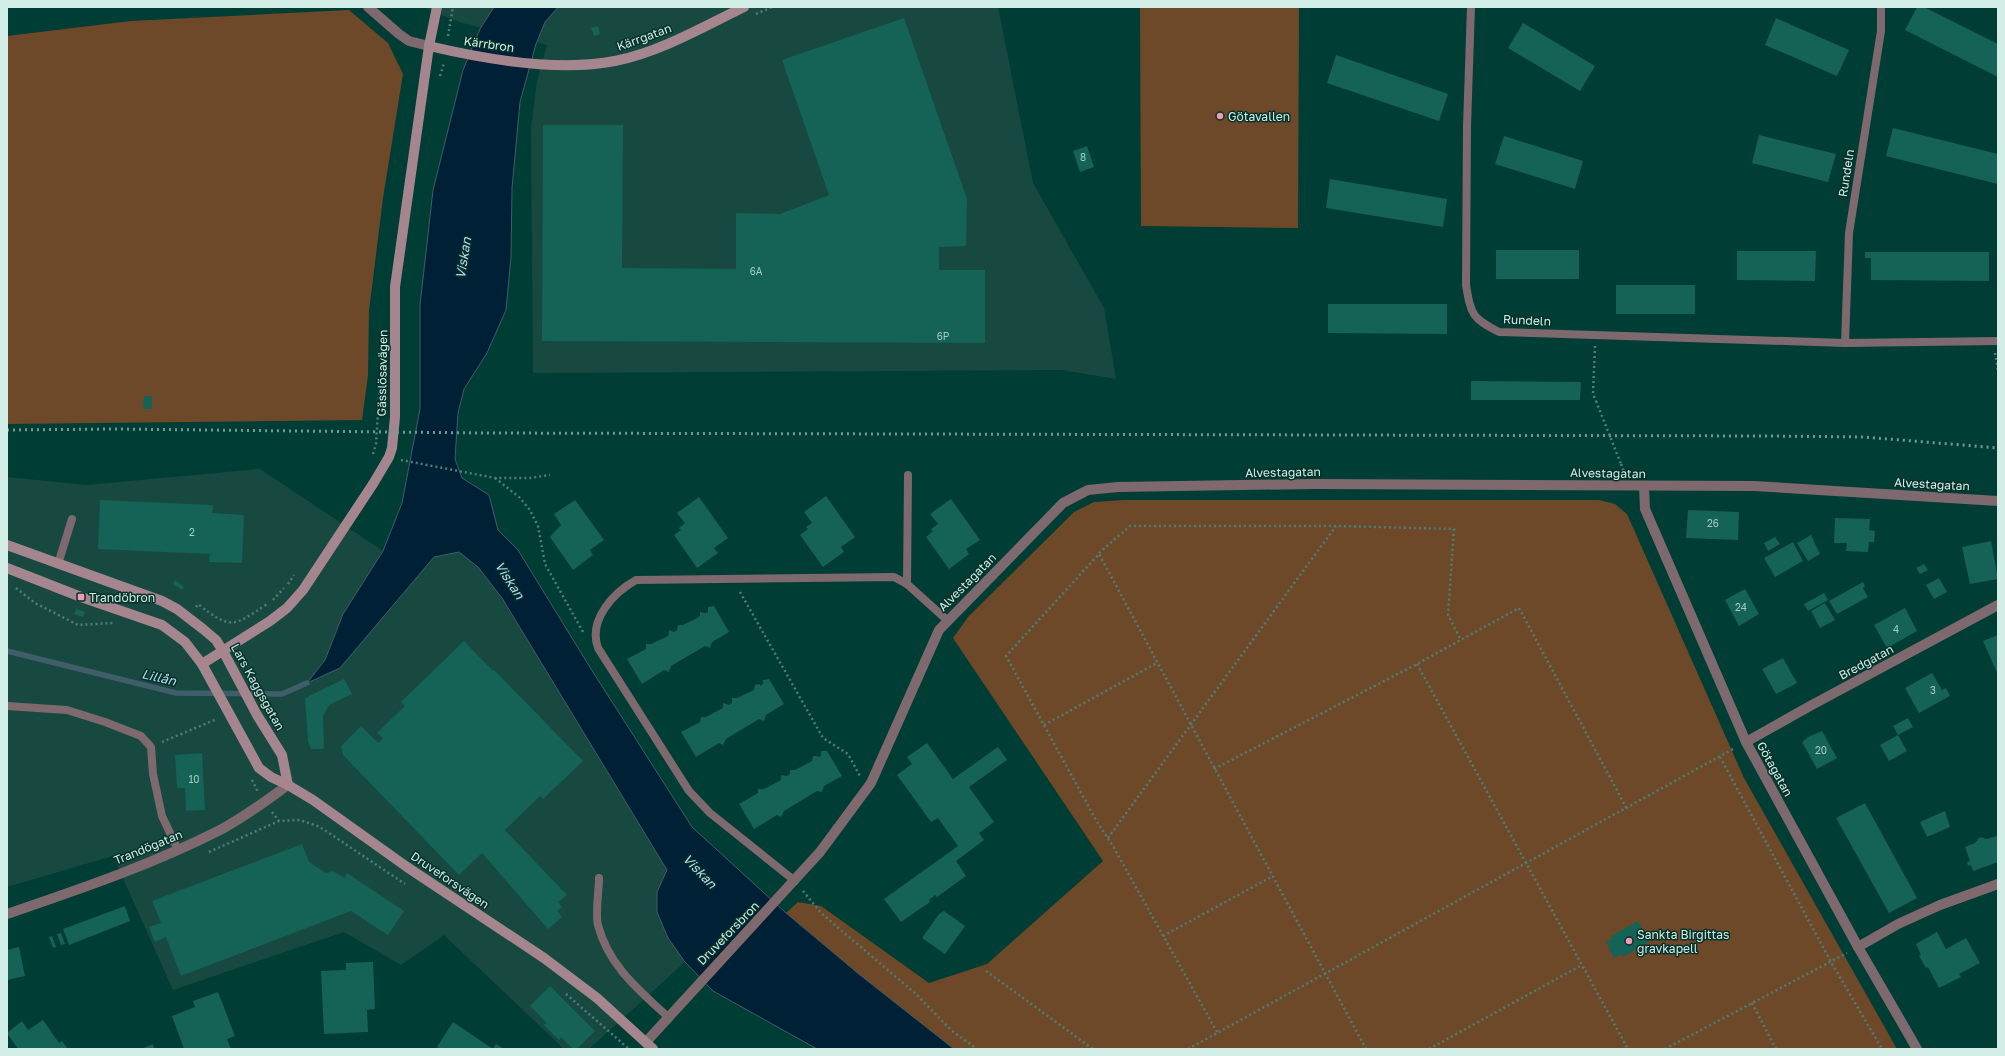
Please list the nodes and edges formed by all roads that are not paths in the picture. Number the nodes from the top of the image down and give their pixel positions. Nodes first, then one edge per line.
1 (368, 7) edge
2 (437, 7) edge
3 (744, 7) edge
4 (1471, 7) edge
5 (1881, 7) edge
6 (429, 46) junction
7 (546, 64) joint
8 (1998, 341) edge
9 (1845, 343) junction
10 (908, 475) dead end
11 (1644, 487) junction
12 (1998, 501) edge
13 (72, 519) dead end
14 (7, 545) edge
15 (58, 564) junction
16 (7, 568) edge
17 (906, 584) junction
18 (1998, 605) edge
19 (947, 620) junction
20 (223, 651) junction
21 (202, 664) junction
22 (7, 706) edge
23 (1746, 742) junction
24 (288, 784) junction
25 (178, 850) junction
26 (599, 878) dead end
27 (795, 881) junction
28 (1998, 884) edge
29 (780, 897) joint
30 (7, 914) edge
31 (1858, 947) junction
32 (668, 1017) junction
33 (649, 1046) edge
34 (1917, 1049) edge

1 - 6 street
2 - 6 street, Gässlösavägen
3 - 7 street, Kärrgatan
4 - 9 lane, Rundeln
5 - 9 lane, Rundeln
6 - 7 street, Kärrbron
6 - 20 street, Gässlösavägen
8 - 9 lane, Rundeln
10 - 17 lane
11 - 12 street, Alvestagatan
11 - 19 street, Alvestagatan
11 - 23 street, Götagatan
13 - 15 lane
14 - 15 street, Lars Kaggsgatan
15 - 20 street, Lars Kaggsgatan
16 - 21 street
17 - 19 lane
17 - 27 lane
18 - 23 street, Bredgatan
19 - 27 street, Alvestagatan
20 - 21 street, Gässlösavägen
20 - 24 street, Lars Kaggsgatan
21 - 24 street, Druveforsvägen
22 - 25 lane
23 - 31 street, Götagatan
24 - 25 street, Trandögatan
24 - 33 street, Druveforsvägen
25 - 30 street, Trandögatan
26 - 32 lane
27 - 29 street, Alvestagatan
28 - 31 street
29 - 32 street, Druveforsbron
31 - 34 street, Götagatan
32 - 33 street

